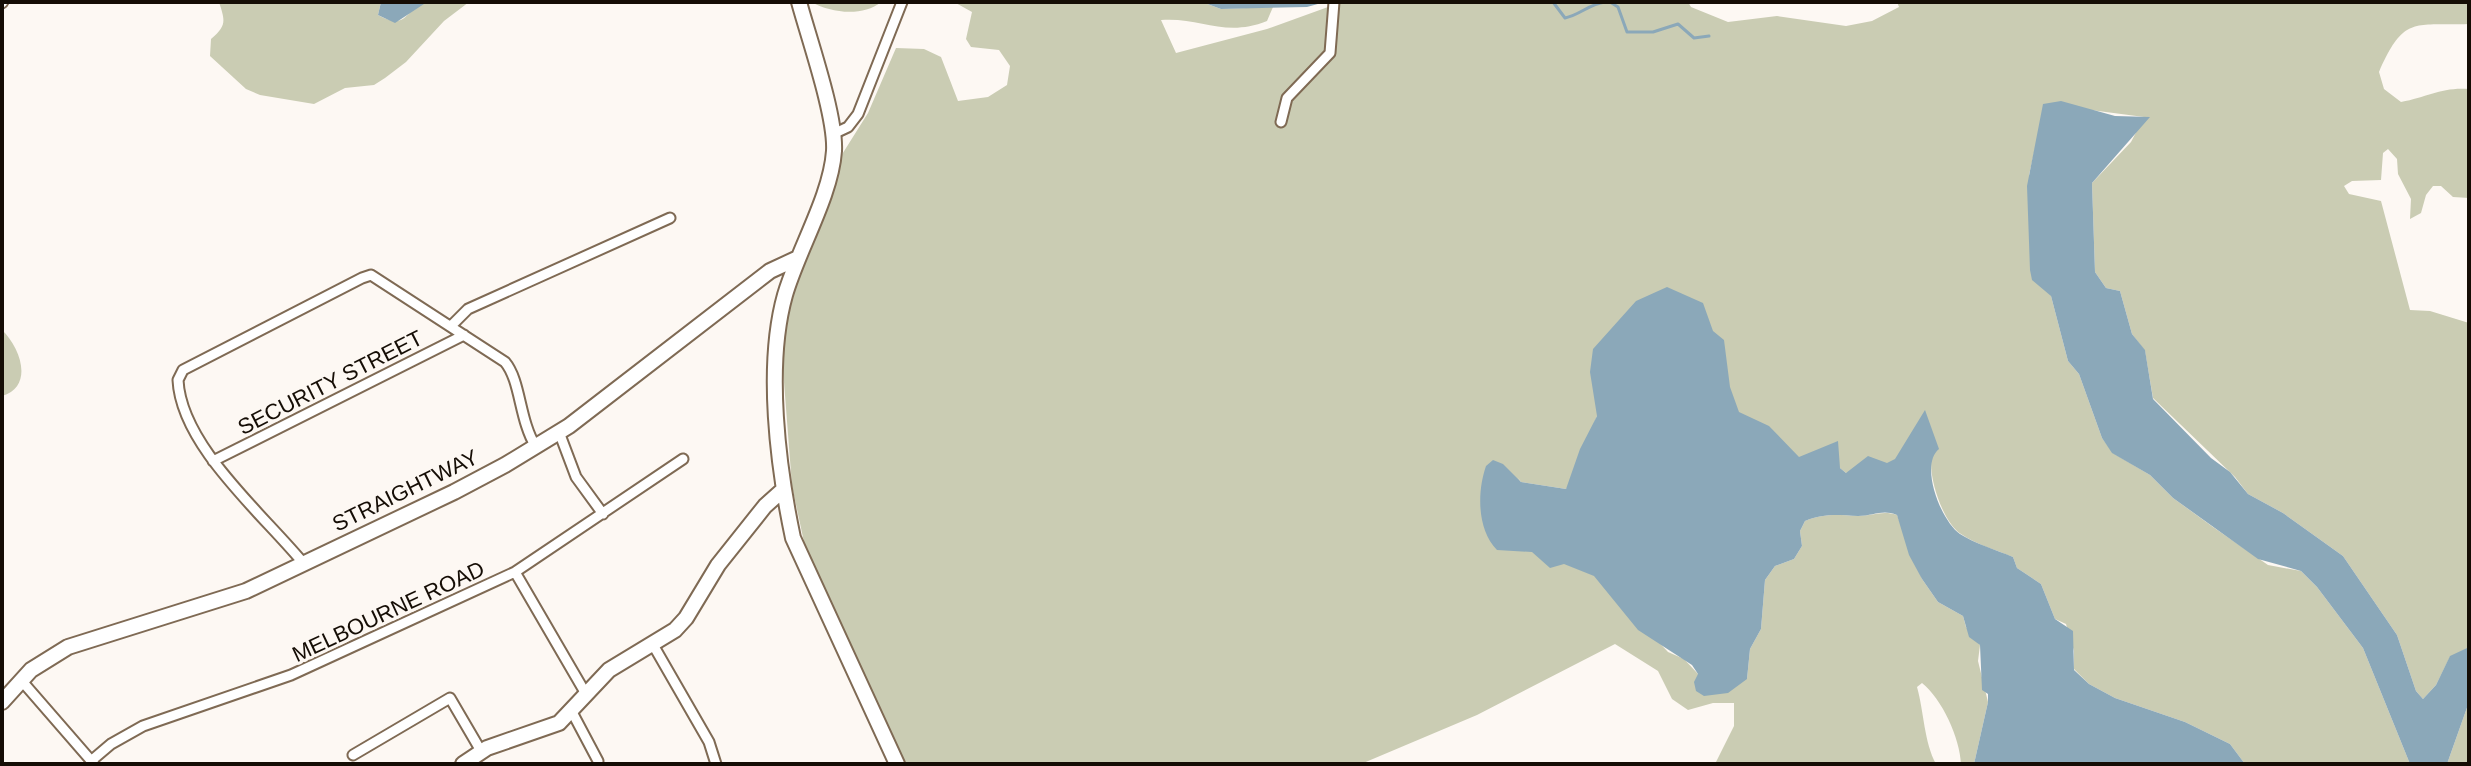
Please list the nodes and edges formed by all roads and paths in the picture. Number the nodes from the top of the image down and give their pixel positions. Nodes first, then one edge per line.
1 (799, 2) edge
2 (902, 2) edge
3 (1334, 2) edge
4 (1281, 122) dead end
5 (833, 134) junction
6 (670, 218) dead end
7 (798, 258) junction
8 (451, 326) junction
9 (464, 335) junction
10 (559, 432) junction
11 (536, 447) junction
12 (683, 459) dead end
13 (213, 461) junction
14 (784, 489) junction
15 (603, 514) junction
16 (304, 564) junction
17 (515, 572) junction
18 (652, 643) junction
19 (21, 680) junction
20 (586, 694) junction
21 (2, 702) edge
22 (572, 712) junction
23 (481, 751) junction
24 (353, 755) dead end
25 (598, 761) dead end
26 (92, 763) edge
27 (463, 764) edge
28 (716, 764) edge
29 (897, 764) edge

1 - 5 street
2 - 5 street
3 - 4 street
5 - 7 street
6 - 8 street
7 - 10 street, STRAIGHTWAY
7 - 14 street
8 - 9 street
8 - 13 street
9 - 11 street
9 - 13 street, SECURITY STREET
10 - 11 street, STRAIGHTWAY
10 - 15 street
11 - 16 street, STRAIGHTWAY
12 - 15 street, MELBOURNE ROAD
13 - 16 street
14 - 18 street
14 - 29 street
15 - 17 street, MELBOURNE ROAD
16 - 19 street, STRAIGHTWAY
17 - 20 street
17 - 26 street, MELBOURNE ROAD
18 - 20 street
18 - 28 street
19 - 21 street, STRAIGHTWAY
19 - 26 street
20 - 22 street
22 - 23 street
22 - 25 street
23 - 24 street
23 - 27 street

